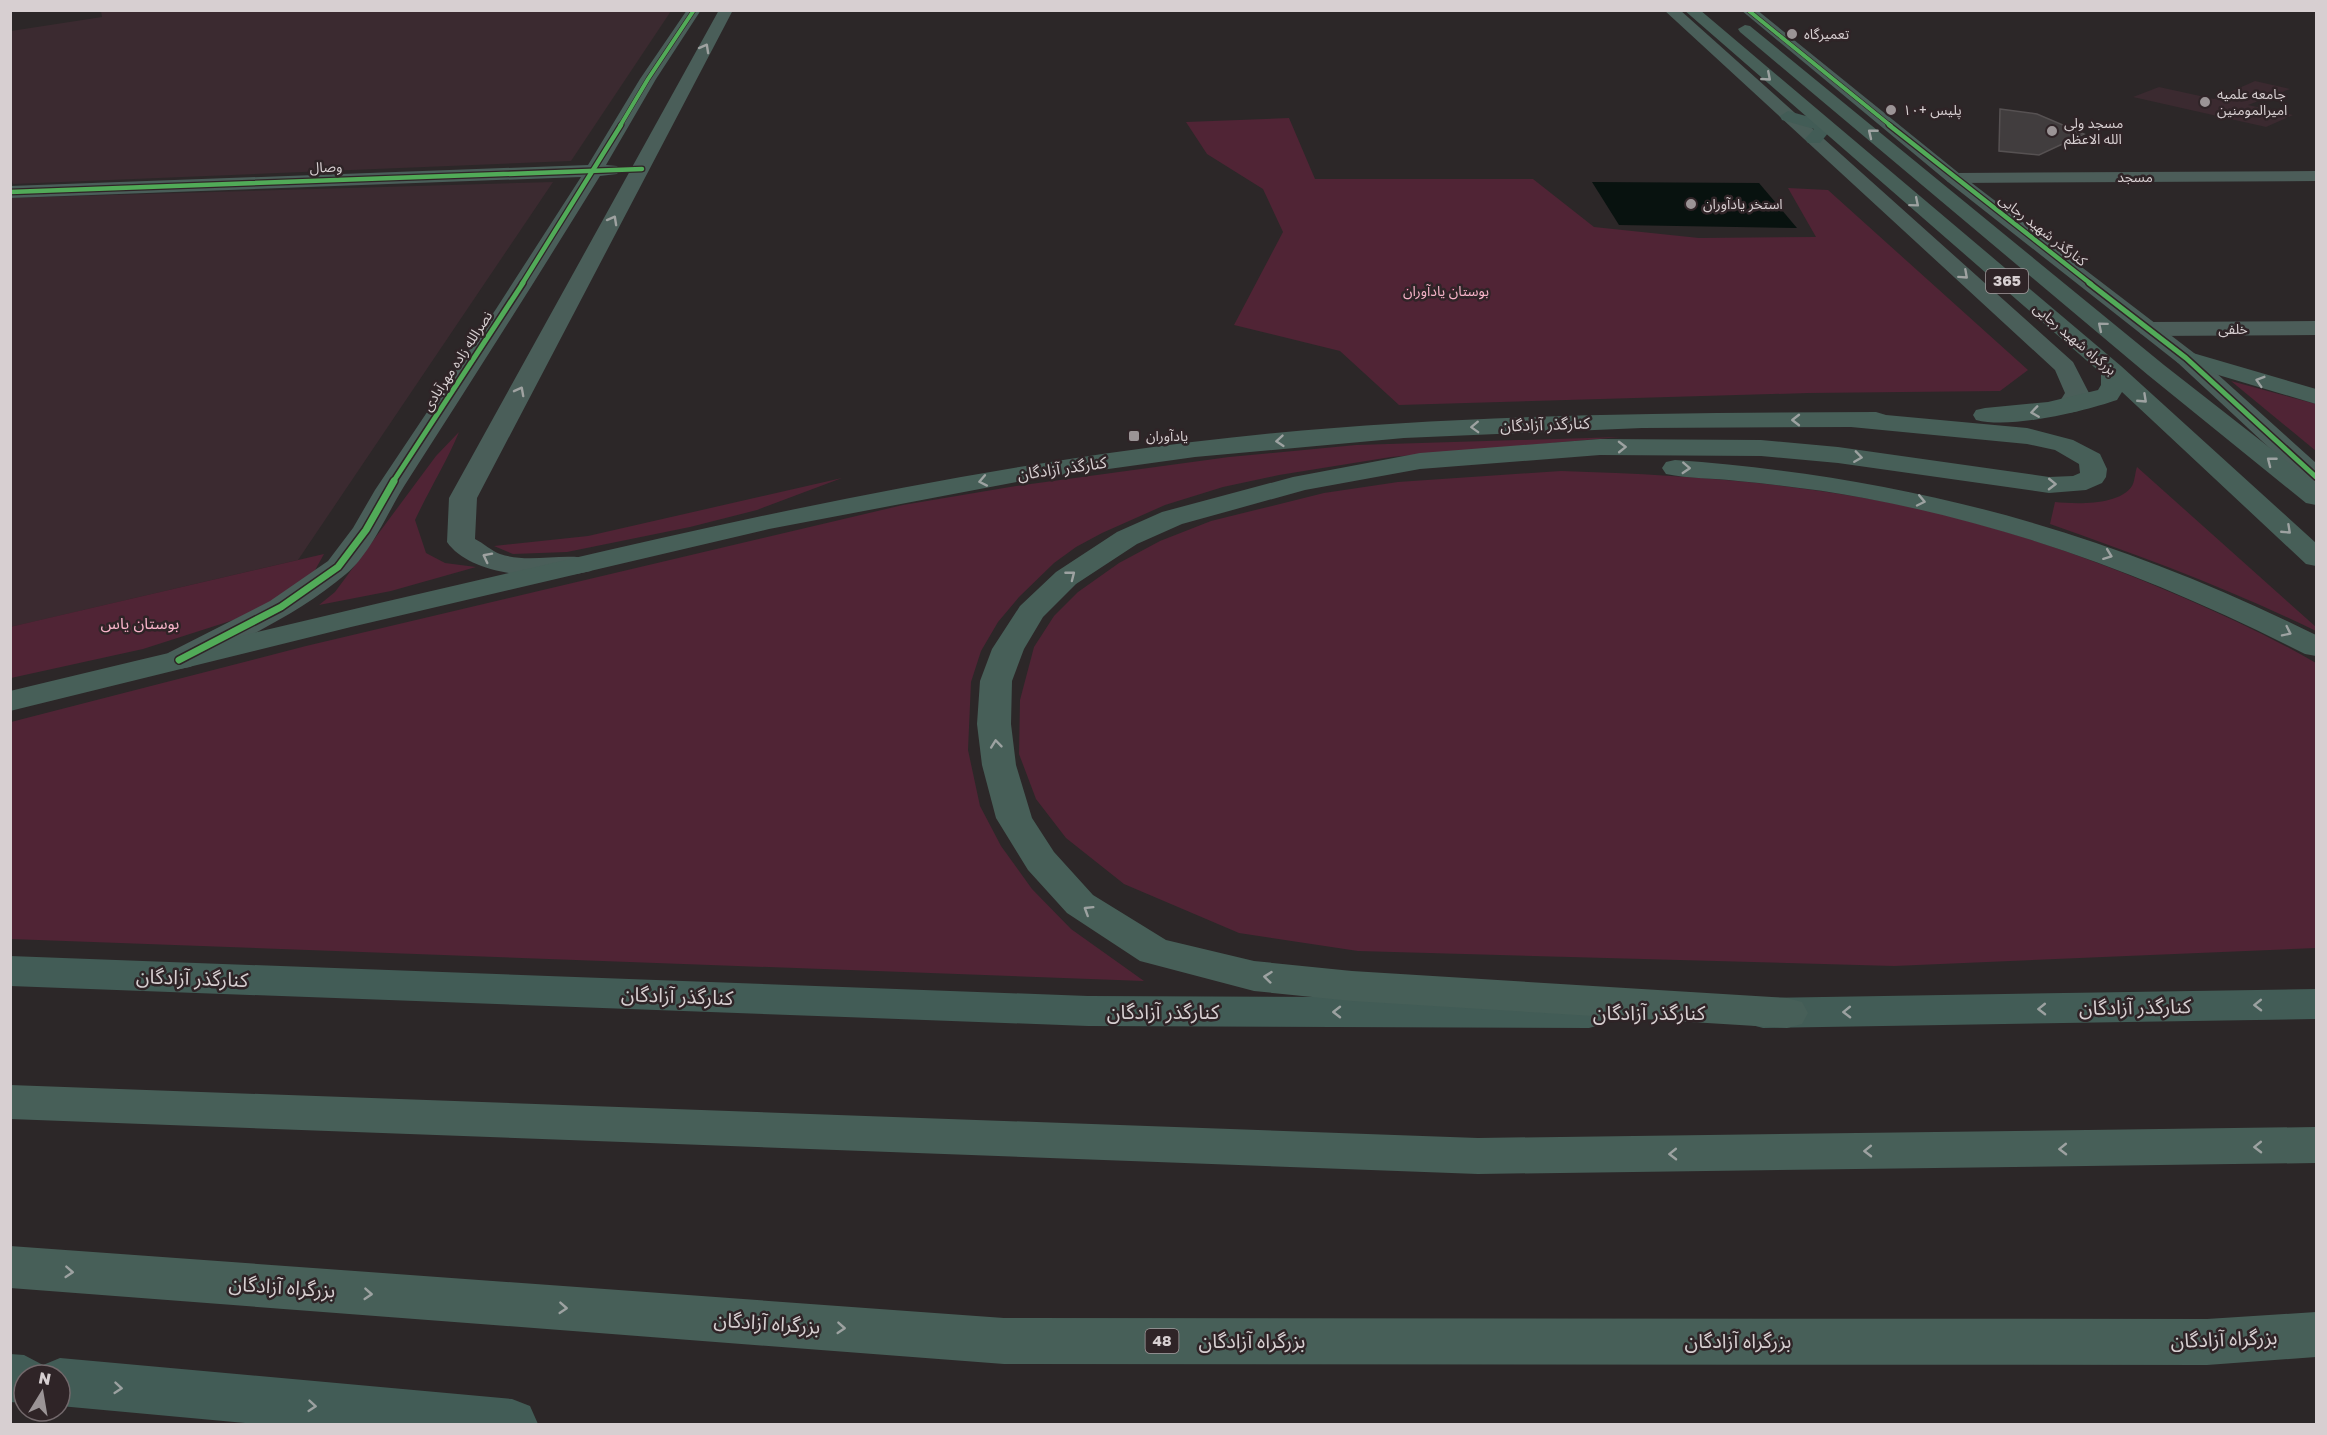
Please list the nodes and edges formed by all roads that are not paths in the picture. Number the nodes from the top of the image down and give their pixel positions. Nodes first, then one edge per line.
1 (694, 10) edge
2 (726, 10) edge
3 (1671, 10) edge
4 (1691, 10) edge
5 (1740, 14) edge
6 (1819, 133) junction
7 (642, 169) junction
8 (594, 171) junction
9 (2316, 176) edge
10 (1927, 178) junction
11 (1954, 178) junction
12 (10, 192) edge
13 (2316, 328) edge
14 (2150, 329) junction
15 (2186, 358) junction
16 (2113, 371) junction
17 (2316, 397) edge
18 (2069, 406) junction
19 (1854, 420) junction
20 (1355, 472) junction
21 (2316, 477) edge
22 (2316, 497) edge
23 (2316, 558) edge
24 (586, 565) junction
25 (2316, 647) edge
26 (179, 660) junction
27 (10, 701) edge
28 (10, 971) edge
29 (2316, 1004) edge
30 (1787, 1013) junction
31 (10, 1101) edge
32 (2316, 1146) edge
33 (10, 1267) edge
34 (2316, 1335) edge
35 (72, 1384) edge
36 (512, 1425) edge

1 - 8 street, نصرالله زاده مهرآبادی
7 -> 2 street
3 - 6 street
4 -> 6 highway, بزرگراه شهید رجایی / 365
10 -> 5 highway, بزرگراه شهید رجایی / 365
5 - 11 street, کنارگذر شهید رجایی
6 -> 16 highway, بزرگراه شهید رجایی / 365
6 -> 18 street
7 - 8 street, وصال
24 -> 7 street
8 - 12 street, وصال
8 - 26 street, نصرالله زاده مهرآبادی
9 - 11 street, مسجد
10 - 11 street
22 -> 10 highway, بزرگراه شهید رجایی / 365
11 - 14 street, کنارگذر شهید رجایی
13 - 14 street, خلفی
14 - 15 street, کنارگذر شهید رجایی
17 -> 15 highway
15 - 21 street, کنارگذر شهید رجایی
16 - 18 highway, کنارگذر آزادگان
16 -> 23 highway, بزرگراه شهید رجایی / 365
18 -> 19 highway, کنارگذر آزادگان
20 -> 19 highway
19 -> 24 highway, کنارگذر آزادگان
20 -> 25 highway
30 -> 20 highway
24 - 26 highway, کنارگذر آزادگان
26 - 27 highway, کنارگذر آزادگان
30 -> 28 main road, کنارگذر آزادگان
29 -> 30 main road, کنارگذر آزادگان
32 -> 31 highway
33 -> 34 highway, بزرگراه آزادگان / 48
35 -> 36 main road

